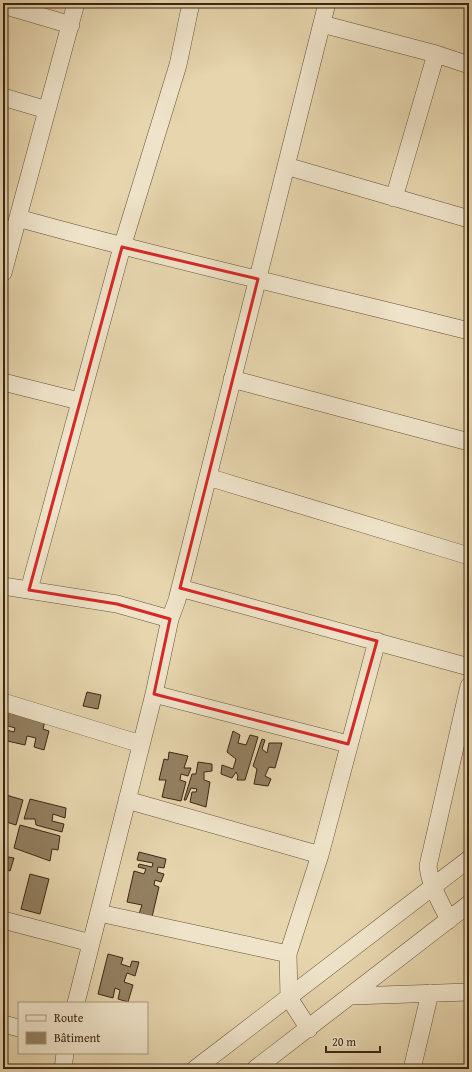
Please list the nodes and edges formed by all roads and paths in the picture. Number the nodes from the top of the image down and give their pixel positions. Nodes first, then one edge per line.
1 (76, 3) edge
2 (191, 3) edge
3 (327, 3) edge
4 (3, 5) edge
5 (322, 24) junction
6 (71, 25) junction
7 (436, 54) junction
8 (469, 65) edge
9 (3, 97) edge
10 (47, 110) junction
11 (286, 166) junction
12 (394, 198) junction
13 (18, 218) junction
14 (469, 219) edge
15 (7, 246) edge
16 (122, 247) junction
17 (3, 273) edge
18 (258, 279) junction
19 (469, 330) edge
20 (232, 379) junction
21 (3, 382) edge
22 (79, 401) junction
23 (469, 442) edge
24 (208, 477) junction
25 (469, 556) edge
26 (3, 586) edge
27 (180, 588) junction
28 (29, 590) junction
29 (170, 619) junction
30 (377, 641) junction
31 (469, 667) edge
32 (469, 686) edge
33 (154, 694) junction
34 (3, 703) edge
35 (141, 744) junction
36 (348, 744) junction
37 (127, 800) junction
38 (320, 854) junction
39 (469, 859) edge
40 (433, 887) junction
41 (469, 904) edge
42 (99, 913) junction
43 (3, 920) edge
44 (449, 920) junction
45 (91, 943) junction
46 (288, 954) junction
47 (469, 992) edge
48 (430, 993) junction
49 (352, 996) junction
50 (289, 998) junction
51 (76, 1002) edge
52 (3, 1024) edge
53 (18, 1028) edge
54 (309, 1028) junction
55 (65, 1054) edge
56 (63, 1069) edge
57 (195, 1069) edge
58 (255, 1069) edge
59 (412, 1069) edge

1 - 6 street
2 - 16 street
3 - 5 street
4 - 6 street
5 - 7 street
5 - 11 street
6 - 10 street
7 - 8 street
7 - 12 street
9 - 10 street
10 - 13 street
11 - 12 street
11 - 18 street
12 - 14 street
13 - 15 street
13 - 16 street
15 - 17 street
16 - 18 street
16 - 22 street
18 - 19 street
18 - 20 street
20 - 23 street
20 - 24 street
21 - 22 street
22 - 28 street
24 - 25 street
24 - 27 street
26 - 28 street
27 - 29 street
27 - 30 street
28 - 29 street
29 - 33 street
30 - 31 street
30 - 36 street
32 - 40 street
33 - 35 street
33 - 36 street
34 - 35 street
35 - 37 street
36 - 38 street
37 - 38 street
37 - 42 street
38 - 46 street
39 - 40 street
40 - 44 street
40 - 50 street
41 - 44 street
42 - 45 street
42 - 46 street
43 - 45 street
44 - 49 street
45 - 51 street
46 - 50 street
47 - 48 street
48 - 49 street
48 - 59 street
49 - 54 street
50 - 54 street
50 - 57 street
52 - 53 street
54 - 58 street
55 - 56 street

